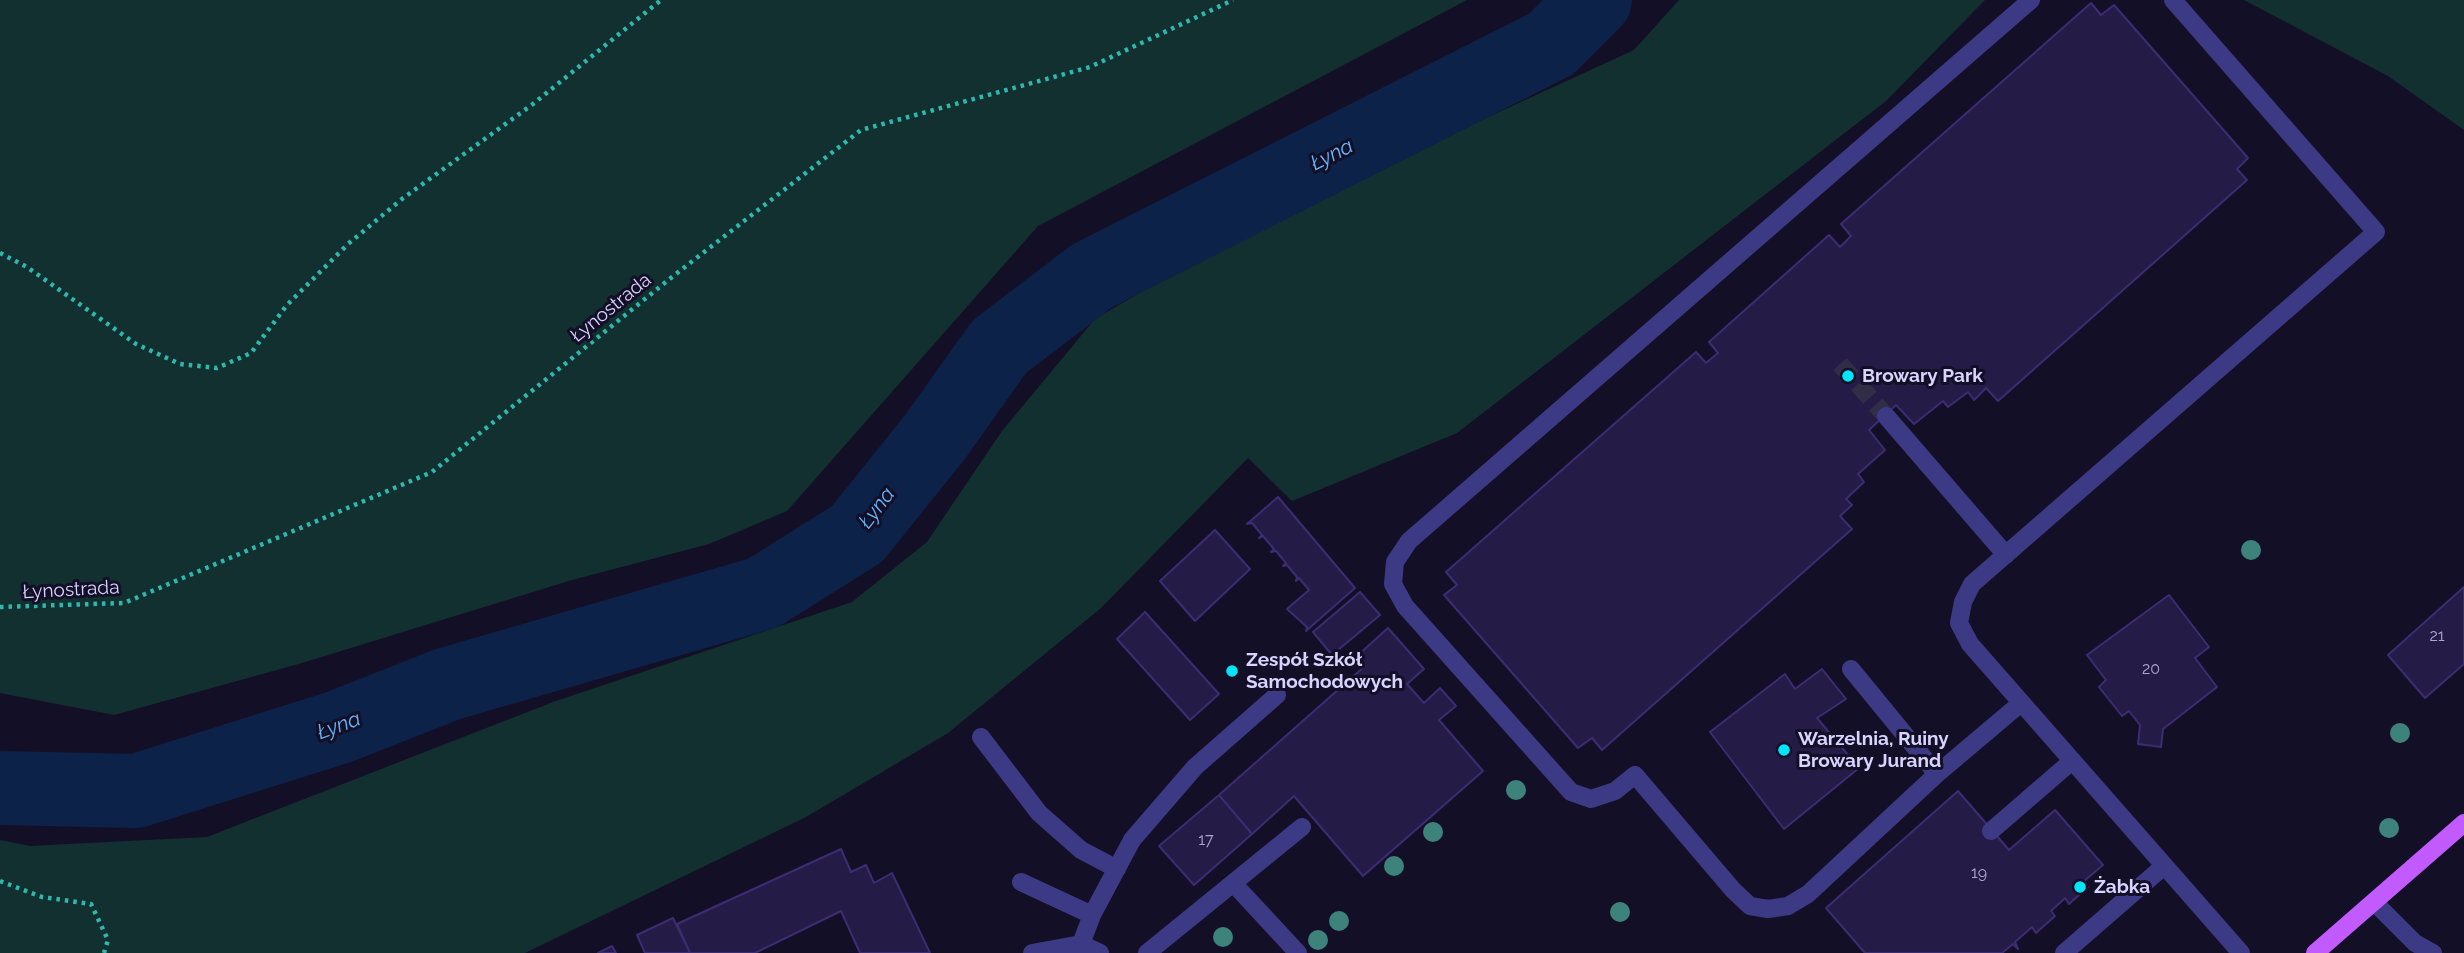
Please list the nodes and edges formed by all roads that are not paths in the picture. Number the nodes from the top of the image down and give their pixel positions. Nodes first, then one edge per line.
1 (2031, 0) edge
2 (2173, 0) edge
3 (1886, 416) tunnel mouth
4 (2006, 555) junction
5 (1851, 669) dead end
6 (1277, 695) dead end
7 (2021, 703) junction
8 (981, 737) dead end
9 (2072, 761) junction
10 (1937, 774) junction
11 (2464, 823) edge
12 (1302, 827) dead end
13 (1992, 831) dead end
14 (2164, 866) junction
15 (1116, 869) junction
16 (1021, 881) dead end
17 (1233, 883) junction
18 (2374, 902) junction
19 (1092, 915) junction
20 (1081, 944) junction
21 (1032, 953) edge
22 (1100, 953) edge
23 (1147, 953) edge
24 (1298, 953) edge
25 (2064, 953) edge
26 (2241, 953) edge
27 (2315, 953) edge
28 (2433, 953) edge

1 - 10 street
2 - 4 street
3 - 4 street
4 - 7 street
5 - 10 street
6 - 15 street
7 - 9 street
7 - 10 street
8 - 15 street
9 - 13 street
9 - 14 street
11 - 18 main road
12 - 17 street
14 - 25 street
14 - 26 street
15 - 19 street
16 - 19 street
17 - 23 street
17 - 24 street
18 - 27 main road
18 - 28 street
19 - 20 street
20 - 21 street
20 - 22 street

